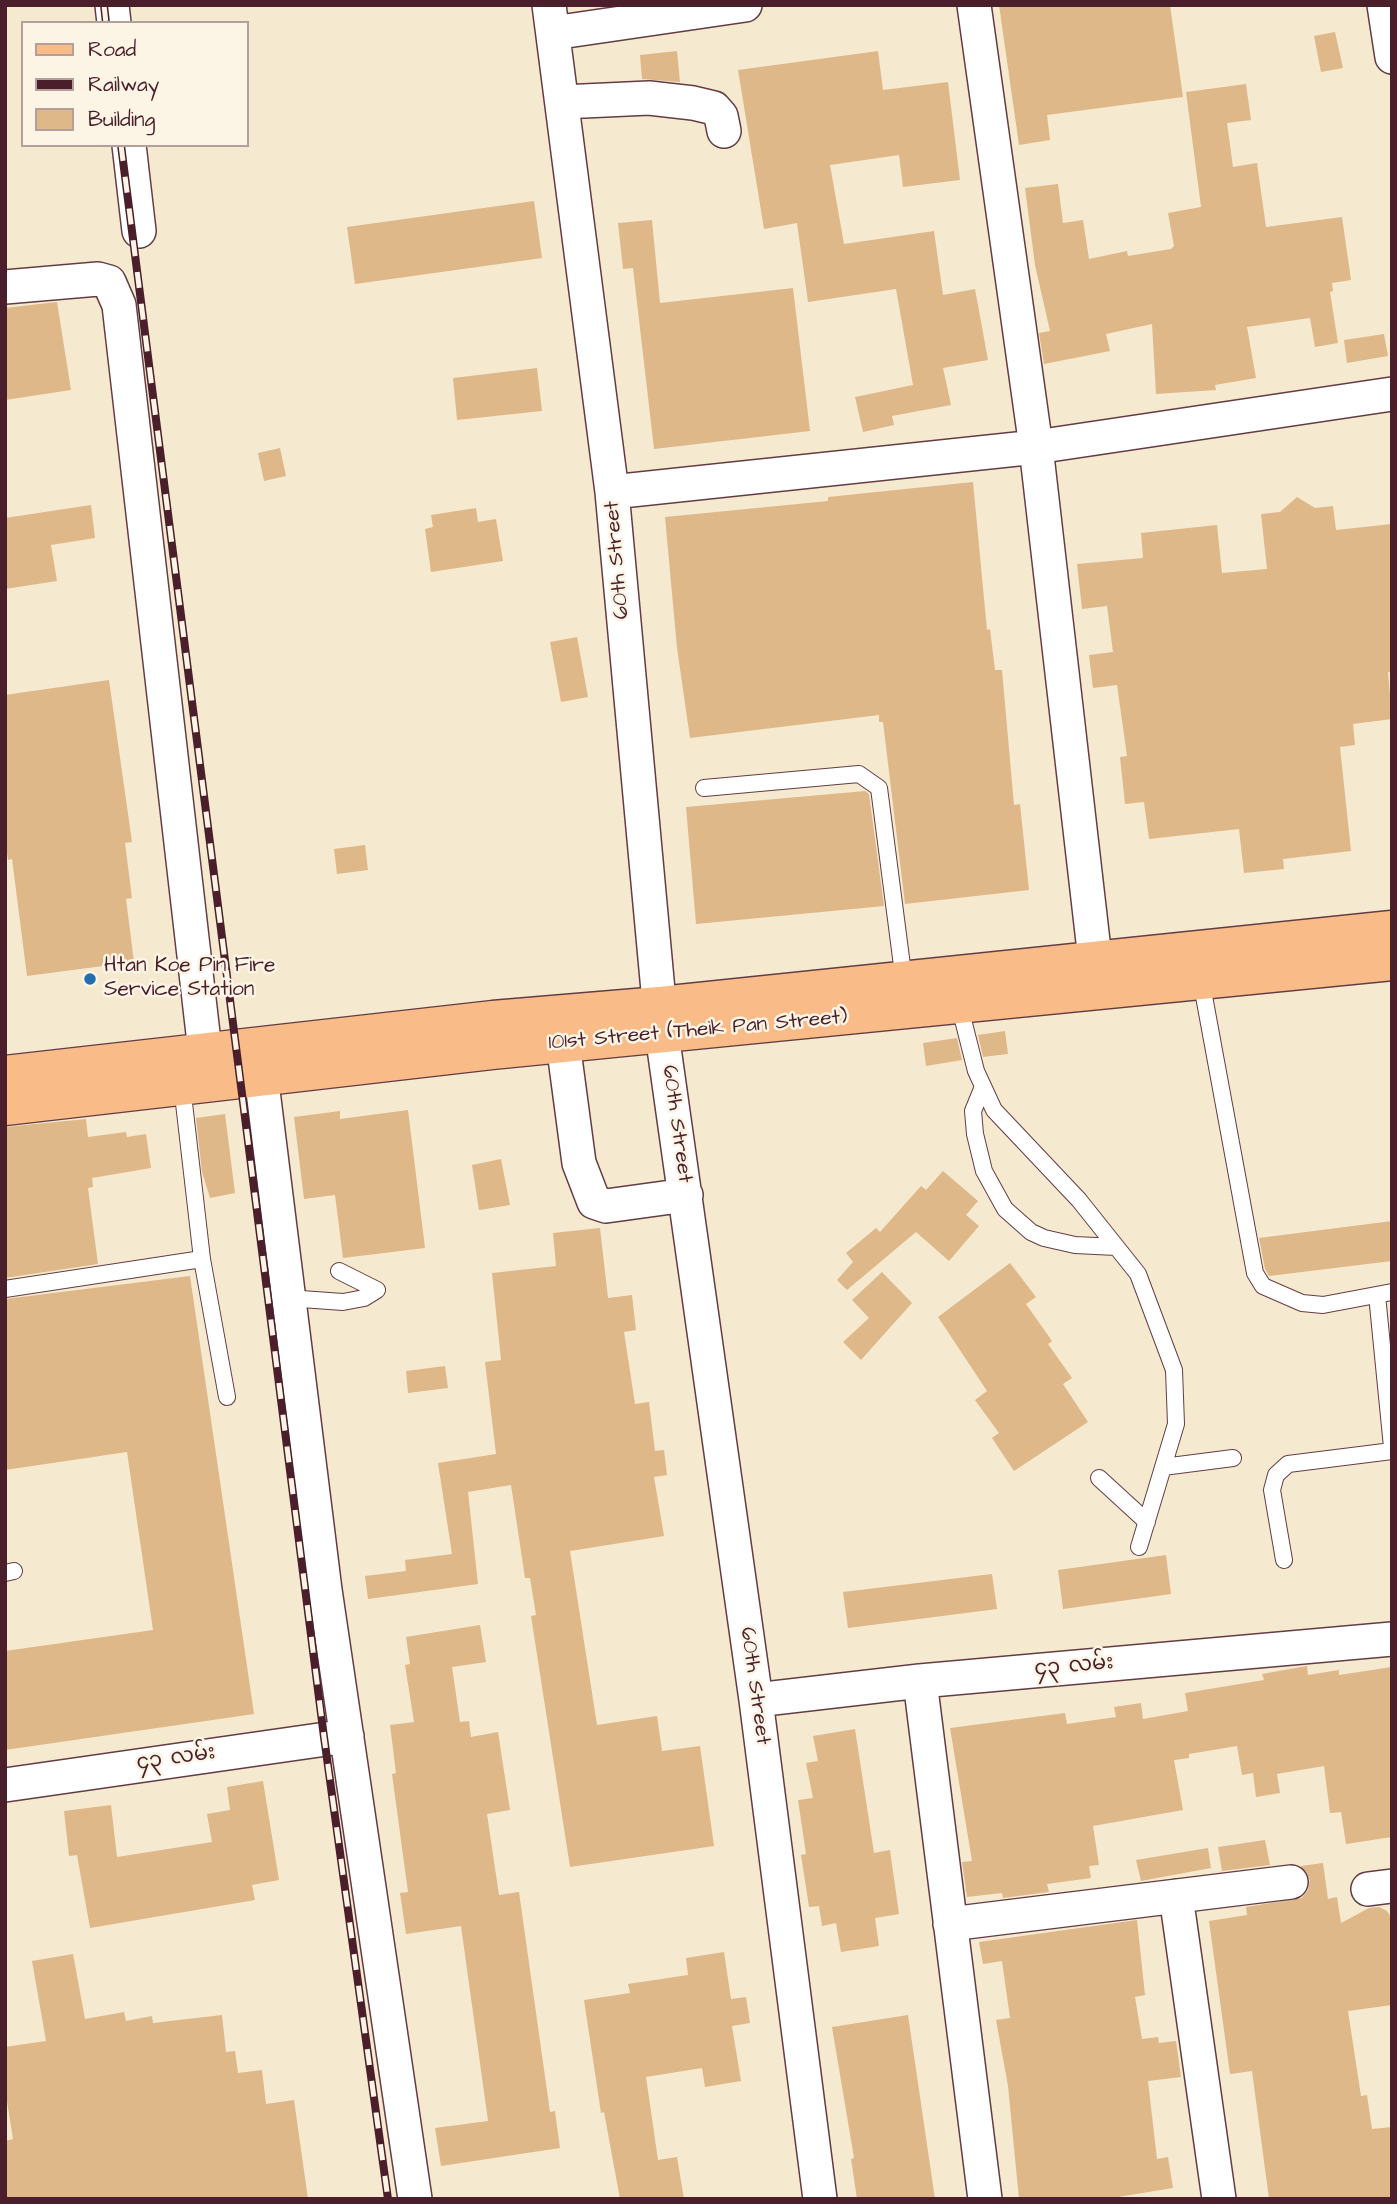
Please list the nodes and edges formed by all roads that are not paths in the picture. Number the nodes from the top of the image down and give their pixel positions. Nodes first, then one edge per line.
1 (745, 5) edge
2 (974, 5) edge
3 (1384, 5) edge
4 (551, 19) edge
5 (1392, 57) edge
6 (562, 102) junction
7 (724, 131) dead end
8 (129, 147) edge
9 (139, 232) dead end
10 (5, 286) edge
11 (1392, 394) edge
12 (1036, 447) junction
13 (612, 492) junction
14 (704, 788) dead end
15 (1392, 930) edge
16 (1392, 961) edge
17 (1097, 974) junction
18 (1200, 977) junction
19 (906, 995) junction
20 (959, 1004) junction
21 (661, 1020) junction
22 (492, 1035) junction
23 (563, 1043) junction
24 (390, 1047) junction
25 (205, 1051) junction
26 (5, 1074) edge
27 (261, 1075) junction
28 (182, 1086) junction
29 (982, 1089) junction
30 (5, 1106) edge
31 (686, 1195) junction
32 (1116, 1247) junction
33 (202, 1259) junction
34 (339, 1271) dead end
35 (5, 1289) edge
36 (1384, 1294) edge
37 (287, 1298) junction
38 (228, 1398) dead end
39 (1392, 1449) edge
40 (1233, 1458) dead end
41 (1163, 1467) junction
42 (1099, 1478) dead end
43 (1147, 1522) junction
44 (1139, 1547) dead end
45 (1284, 1560) dead end
46 (1392, 1639) edge
47 (920, 1681) junction
48 (756, 1700) junction
49 (347, 1736) junction
50 (5, 1785) edge
51 (1291, 1882) dead end
52 (1175, 1896) junction
53 (950, 1924) junction
54 (415, 2199) edge
55 (820, 2199) edge
56 (985, 2199) edge
57 (1219, 2199) edge

1 - 4 street
2 - 12 street
3 - 5 street
4 - 6 street, 60th Street
6 - 7 street
6 - 13 street, 60th Street
8 - 9 street
10 - 25 street
11 - 12 street
12 - 13 street
12 - 17 street
13 - 21 street, 60th Street
14 - 19 lane
15 - 17 main road, 101st Street (Theik Pan Street)
16 - 18 main road, 101st Street (Theik Pan Street)
17 - 18 main road, 101st Street (Theik Pan Street)
17 - 19 main road, 101st Street (Theik Pan Street)
17 - 20 main road, 101st Street (Theik Pan Street)
18 - 36 lane
19 - 20 main road, 101st Street (Theik Pan Street)
19 - 21 main road, 101st Street (Theik Pan Street)
20 - 29 lane
21 - 22 main road, 101st Street (Theik Pan Street)
21 - 23 main road, 101st Street (Theik Pan Street)
21 - 31 street, 60th Street
22 - 23 main road, 101st Street (Theik Pan Street)
22 - 24 main road, 101st Street (Theik Pan Street)
23 - 31 street
24 - 25 main road, 101st Street (Theik Pan Street)
24 - 27 main road, 101st Street (Theik Pan Street)
25 - 26 main road, 101st Street (Theik Pan Street)
27 - 28 main road, 101st Street (Theik Pan Street)
27 - 37 street
28 - 30 main road, 101st Street (Theik Pan Street)
28 - 33 lane
29 - 32 lane
29 - 32 lane
31 - 48 street, 60th Street
32 - 41 lane
33 - 35 lane
33 - 38 lane
34 - 37 lane
36 - 39 lane
37 - 49 street
39 - 45 lane
40 - 41 lane
41 - 43 lane
42 - 43 lane
43 - 44 lane
46 - 47 street, ၄၃ လမ်း
47 - 48 street, ၄၃ လမ်း
47 - 53 street
48 - 55 street, 60th Street
49 - 50 street, ၄၃ လမ်း
49 - 54 street
51 - 52 street
52 - 53 street
52 - 57 street
53 - 56 street

